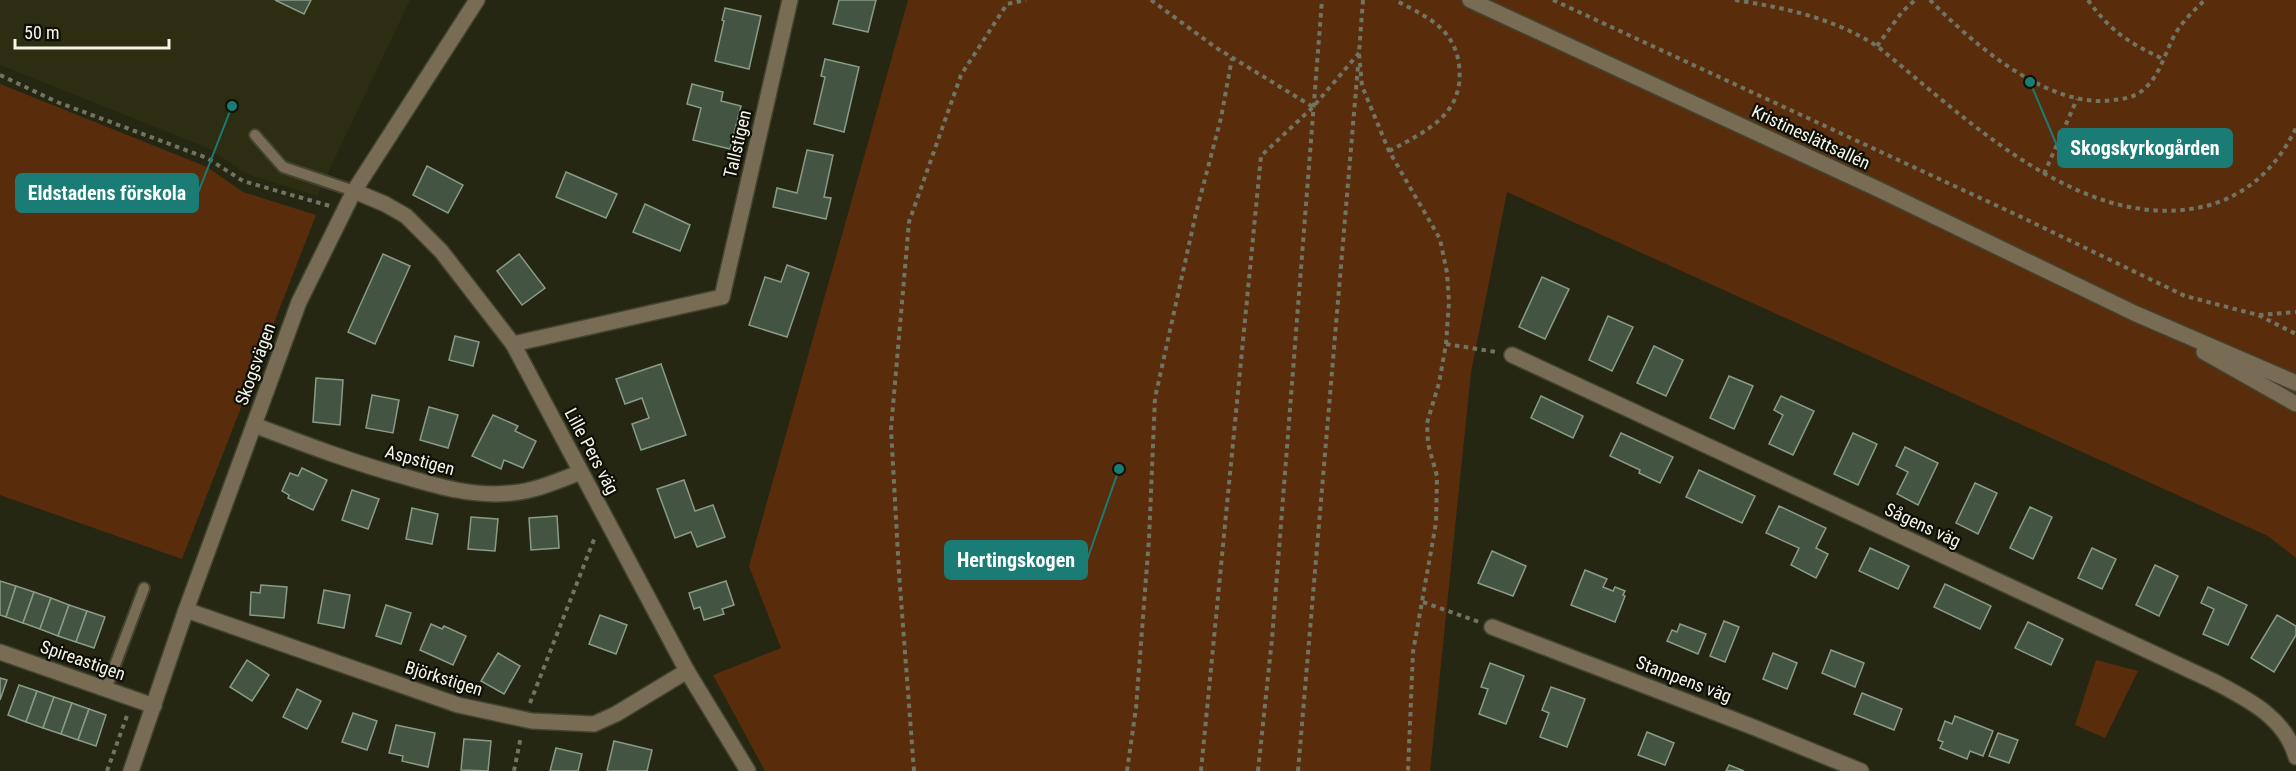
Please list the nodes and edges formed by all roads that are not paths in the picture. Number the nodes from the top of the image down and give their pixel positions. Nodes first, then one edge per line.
1 (477, 0) edge
2 (790, 0) edge
3 (1470, 0) edge
4 (255, 135) dead end
5 (354, 191) junction
6 (2134, 313) junction
7 (513, 344) junction
8 (1512, 355) road end
9 (2296, 383) edge
10 (2296, 404) edge
11 (254, 425) junction
12 (581, 472) junction
13 (144, 588) dead end
14 (186, 610) junction
15 (1492, 627) road end
16 (0, 652) edge
17 (687, 671) junction
18 (106, 689) junction
19 (154, 706) junction
20 (2296, 758) edge
21 (131, 771) edge
22 (748, 771) edge
23 (1861, 771) edge

1 - 5 street, Skogsvägen
2 - 7 street, Tallstigen
3 - 6 street, Kristineslättsallén
4 - 5 lane
5 - 7 street, Lille Pers väg
5 - 11 street, Skogsvägen
6 - 9 street, Kristineslättsallén
6 - 10 street, Kristineslättsallén
7 - 12 street, Lille Pers väg
8 - 20 street, Sågens väg
11 - 12 street, Aspstigen
11 - 14 street, Skogsvägen
12 - 17 street, Lille Pers väg
13 - 18 lane
14 - 17 street, Björkstigen
14 - 19 street, Skogsvägen
15 - 23 street, Stampens väg
16 - 18 street, Spireastigen
17 - 22 street, Lille Pers väg
18 - 19 street, Spireastigen
19 - 21 street, Skogsvägen

